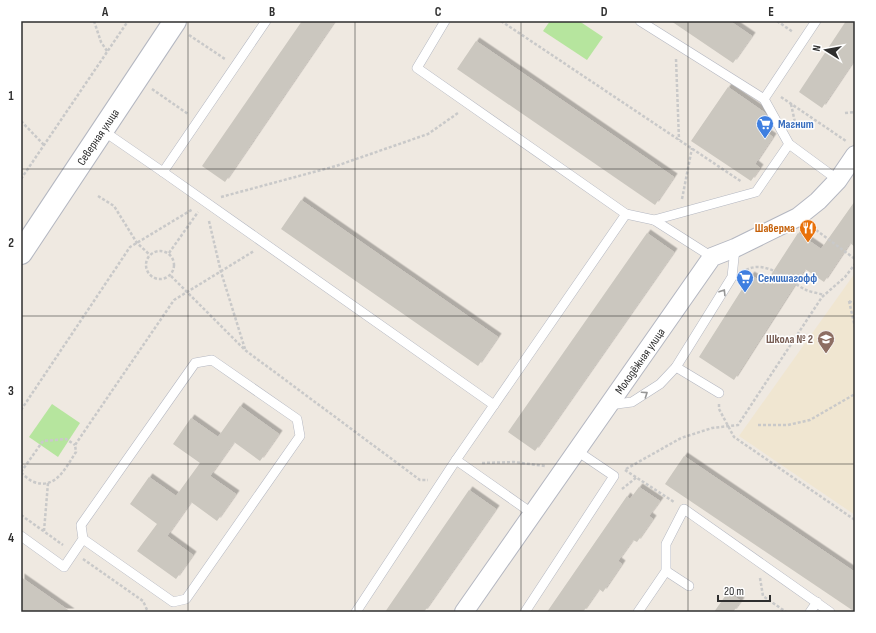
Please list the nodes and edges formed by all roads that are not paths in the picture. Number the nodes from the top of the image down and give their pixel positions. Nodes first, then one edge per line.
1 (266, 21) edge
2 (445, 21) edge
3 (640, 21) edge
4 (816, 21) edge
5 (174, 23) edge
6 (764, 99) junction
7 (102, 130) junction
8 (789, 144) junction
9 (852, 149) edge
10 (163, 172) junction
11 (838, 180) junction
12 (626, 214) junction
13 (654, 220) junction
14 (735, 248) junction
15 (21, 252) edge
16 (712, 257) junction
17 (676, 367) junction
18 (719, 393) road end
19 (494, 405) junction
20 (609, 405) junction
21 (577, 450) junction
22 (456, 460) junction
23 (532, 514) junction
24 (21, 536) edge
25 (83, 539) junction
26 (666, 571) junction
27 (689, 586) dead end
28 (817, 602) junction
29 (356, 612) edge
30 (464, 612) edge
31 (525, 612) edge
32 (638, 612) edge
33 (810, 612) edge
34 (830, 612) edge

1 - 10 lane
2 - 12 lane
3 - 6 lane
4 - 6 lane
5 - 7 street, Северная улица
6 - 8 lane
7 - 10 lane
7 - 15 street, Северная улица
8 - 11 lane
8 - 13 lane
9 - 11 street
10 - 19 lane
11 - 14 street
12 - 13 lane
12 - 19 lane
13 - 16 lane
14 - 16 street
17 -> 14 lane
16 - 20 street, Молодёжная улица
17 - 18 lane
20 -> 17 lane
19 - 22 lane
20 - 21 street, Молодёжная улица
21 - 23 street, Молодёжная улица
21 - 31 lane
22 - 23 lane
22 - 29 lane
23 - 30 street, Молодёжная улица
24 - 25 lane
25 - 25 lane
26 - 27 lane
26 - 28 lane
26 - 32 lane
28 - 33 lane
28 - 34 lane

